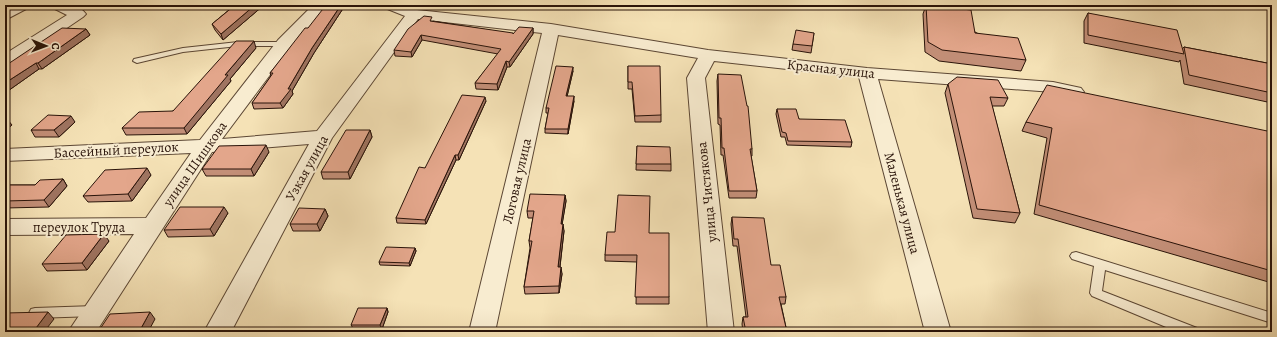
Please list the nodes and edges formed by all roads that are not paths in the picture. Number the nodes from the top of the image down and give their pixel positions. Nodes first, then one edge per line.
1 (23, 5) edge
2 (58, 5) edge
3 (321, 5) edge
4 (390, 5) edge
5 (414, 14) junction
6 (5, 15) edge
7 (551, 29) junction
8 (284, 44) junction
9 (708, 55) junction
10 (137, 61) dead end
11 (5, 62) edge
12 (866, 73) junction
13 (1092, 96) edge
14 (323, 137) junction
15 (206, 146) junction
16 (5, 155) edge
17 (152, 226) junction
18 (5, 227) edge
19 (1076, 256) dead end
20 (1100, 264) junction
21 (95, 311) junction
22 (24, 313) edge
23 (1272, 318) edge
24 (81, 332) edge
25 (217, 332) edge
26 (482, 332) edge
27 (721, 332) edge
28 (938, 332) edge
29 (1192, 332) edge

1 - 6 street
2 - 11 street
3 - 8 street, улица Шишкова
4 - 5 street, Красная улица
5 - 7 street, Красная улица
5 - 14 street, Узкая улица
7 - 9 street, Красная улица
7 - 26 street, Логовая улица
8 - 10 lane
8 - 15 street, улица Шишкова
9 - 12 street, Красная улица
9 - 27 street, улица Чистякова
12 - 13 street, Красная улица
12 - 28 street, Маленькая улица
14 - 15 street, Бассейный переулок
14 - 25 street, Узкая улица
15 - 16 street, Бассейный переулок
15 - 17 street, улица Шишкова
17 - 18 street, переулок Труда
17 - 21 street, улица Шишкова
19 - 20 lane
20 - 23 lane
20 - 29 lane
21 - 22 lane
21 - 24 street, улица Шишкова

